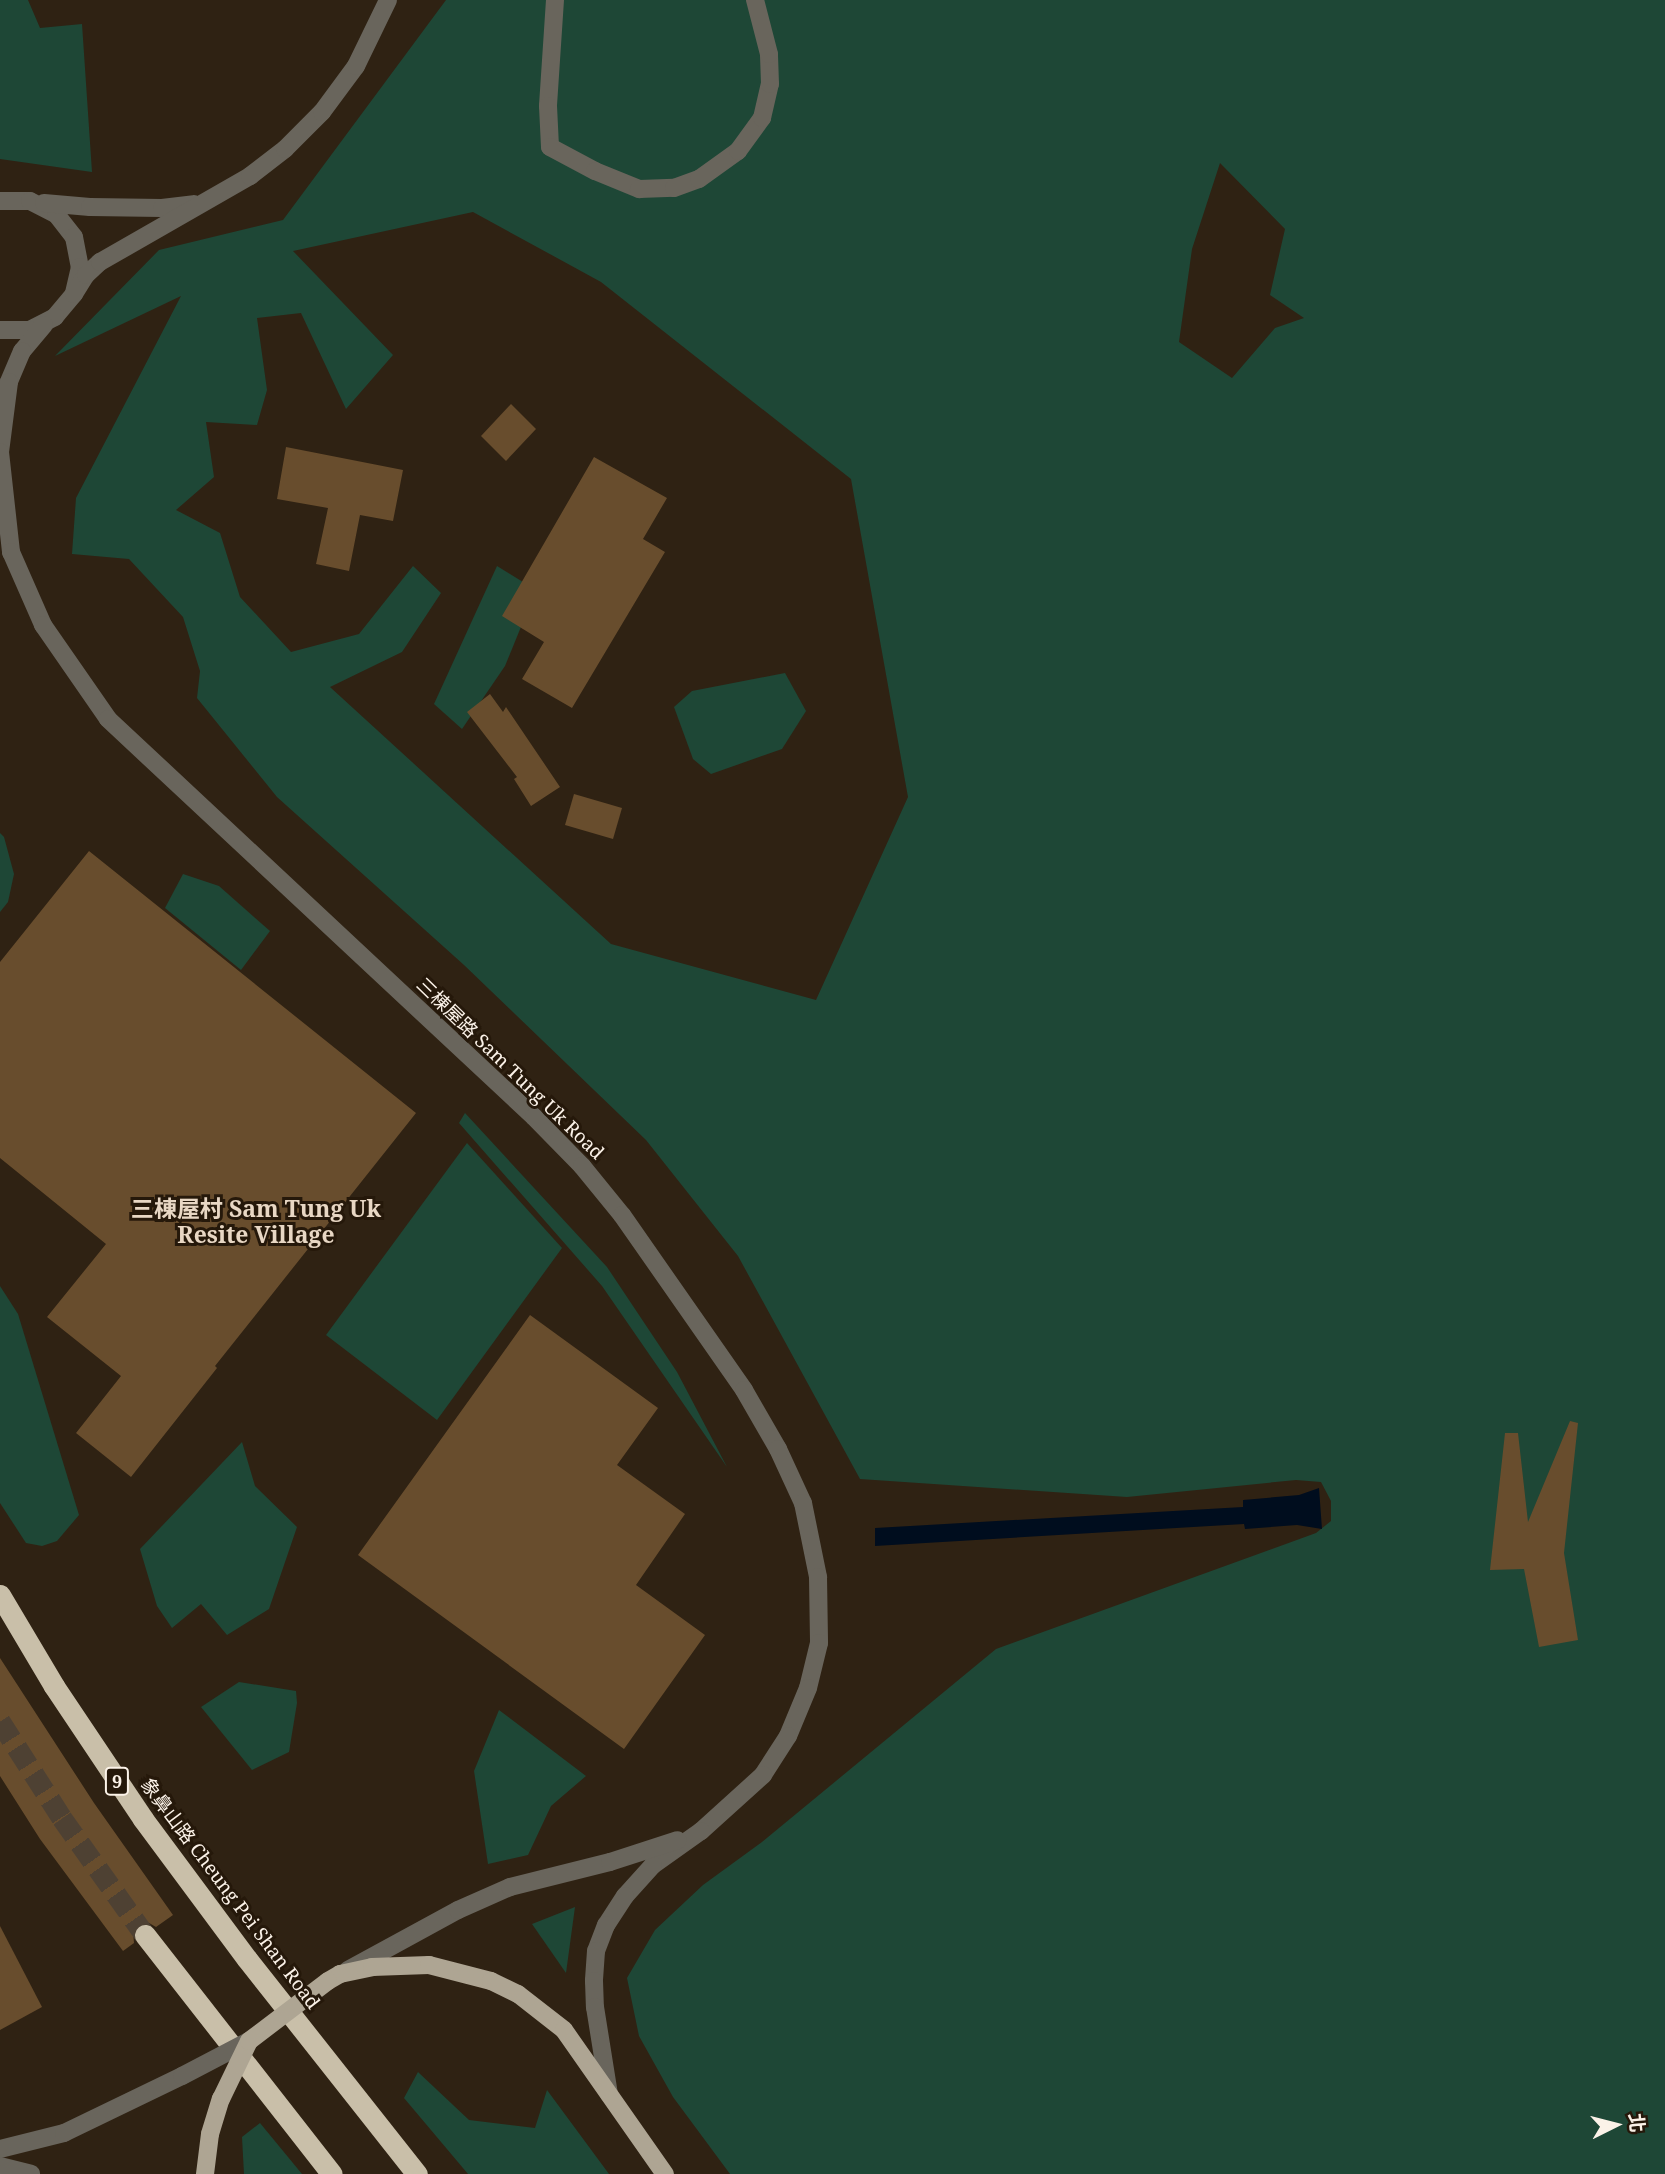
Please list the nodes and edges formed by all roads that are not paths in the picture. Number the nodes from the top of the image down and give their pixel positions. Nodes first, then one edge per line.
1 (388, 0) edge
2 (555, 0) edge
3 (755, 0) edge
4 (215, 198) junction
5 (1, 200) edge
6 (30, 201) junction
7 (74, 294) junction
8 (44, 325) junction
9 (0, 330) edge
10 (0, 536) edge
11 (11, 552) junction
12 (0, 1595) edge
13 (701, 1831) junction
14 (145, 1935) tunnel mouth
15 (334, 1978) junction
16 (249, 2041) junction
17 (609, 2094) junction
18 (0, 2149) edge
19 (0, 2166) edge
20 (31, 2174) edge
21 (205, 2174) edge
22 (332, 2174) edge
23 (417, 2174) edge
24 (665, 2174) edge

1 - 4 street, 三棟屋路 Sam Tung Uk Road
2 - 3 street
4 - 6 street
4 - 7 street, 三棟屋路 Sam Tung Uk Road
5 - 6 street
6 - 7 street
7 - 8 street, 三棟屋路 Sam Tung Uk Road
8 - 9 street
8 - 11 street, 三棟屋路 Sam Tung Uk Road
10 - 11 street, 三棟屋路 Sam Tung Uk Road
11 - 13 street, 三棟屋路 Sam Tung Uk Road
12 - 23 highway, 象鼻山路 Cheung Pei Shan Road / 9
13 - 15 street, 三棟屋路 Sam Tung Uk Road
13 - 17 street, 三棟屋路 Sam Tung Uk Road
14 - 22 highway
15 - 16 main road, bridge
15 - 17 main road
16 - 18 street, bridge
16 - 21 main road, bridge
17 - 24 main road
19 - 20 street

